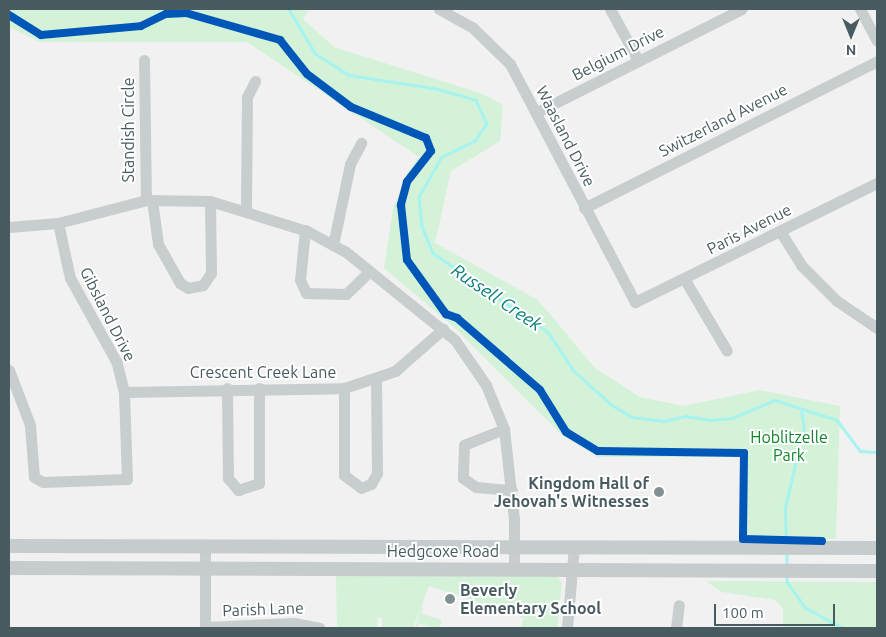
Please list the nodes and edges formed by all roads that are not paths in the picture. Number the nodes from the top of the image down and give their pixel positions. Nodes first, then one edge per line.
1 (439, 9) edge
2 (610, 9) edge
3 (742, 9) edge
4 (860, 9) edge
5 (877, 41) edge
6 (144, 60) dead end
7 (638, 60) junction
8 (877, 61) edge
9 (255, 81) dead end
10 (537, 112) junction
11 (361, 143) dead end
12 (877, 183) edge
13 (149, 200) junction
14 (210, 201) junction
15 (584, 208) junction
16 (246, 209) junction
17 (58, 223) junction
18 (9, 226) edge
19 (305, 230) junction
20 (780, 232) junction
21 (333, 245) junction
22 (370, 271) junction
23 (685, 280) junction
24 (635, 302) joint
25 (877, 328) edge
26 (443, 329) junction
27 (727, 351) dead end
28 (9, 370) edge
29 (376, 380) junction
30 (227, 388) junction
31 (259, 388) junction
32 (344, 388) junction
33 (124, 392) junction
34 (504, 429) junction
35 (512, 490) junction
36 (9, 546) edge
37 (205, 546) junction
38 (514, 547) junction
39 (574, 547) junction
40 (877, 548) edge
41 (9, 568) edge
42 (514, 568) junction
43 (573, 568) junction
44 (205, 569) junction
45 (877, 571) edge
46 (679, 605) dead end
47 (205, 628) edge
48 (320, 628) edge
49 (567, 628) edge
50 (676, 628) edge

1 - 10 street, Waasland Drive
2 - 7 street
3 - 7 street, Belgium Drive
4 - 5 street
6 - 13 street, Standish Circle
7 - 10 street, Belgium Drive
8 - 15 street, Switzerland Avenue
9 - 16 street
10 - 15 street, Waasland Drive
11 - 21 street
12 - 20 street, Paris Avenue
13 - 14 street
13 - 14 street, Standish Circle
13 - 17 street
14 - 16 street
15 - 24 street, Waasland Drive
16 - 19 street
17 - 18 street
17 - 33 street, Gibsland Drive
19 - 21 street
19 - 22 street
20 - 23 street, Paris Avenue
20 - 25 street
21 - 22 street
22 - 26 street
23 - 24 street, Paris Avenue
23 - 27 street
26 - 29 street, Crescent Creek Lane
26 - 34 street
28 - 33 street, Gibsland Drive
29 - 32 street, Crescent Creek Lane
29 - 32 street
30 - 31 street, Crescent Creek Lane
30 - 31 street
30 - 33 street, Crescent Creek Lane
31 - 32 street, Crescent Creek Lane
34 - 35 street
34 - 35 street
35 - 38 street
36 - 37 main road, Hedgcoxe Road
37 - 38 main road, Hedgcoxe Road
37 - 44 street
38 - 39 main road, Hedgcoxe Road
38 - 42 street
39 - 40 main road, Hedgcoxe Road
39 - 43 street
41 - 44 main road, Hedgcoxe Road
42 - 43 main road, Hedgcoxe Road
42 - 44 main road, Hedgcoxe Road
43 - 45 main road, Hedgcoxe Road
43 - 49 street
44 - 47 street
46 - 50 street
47 - 48 street, Parish Lane

